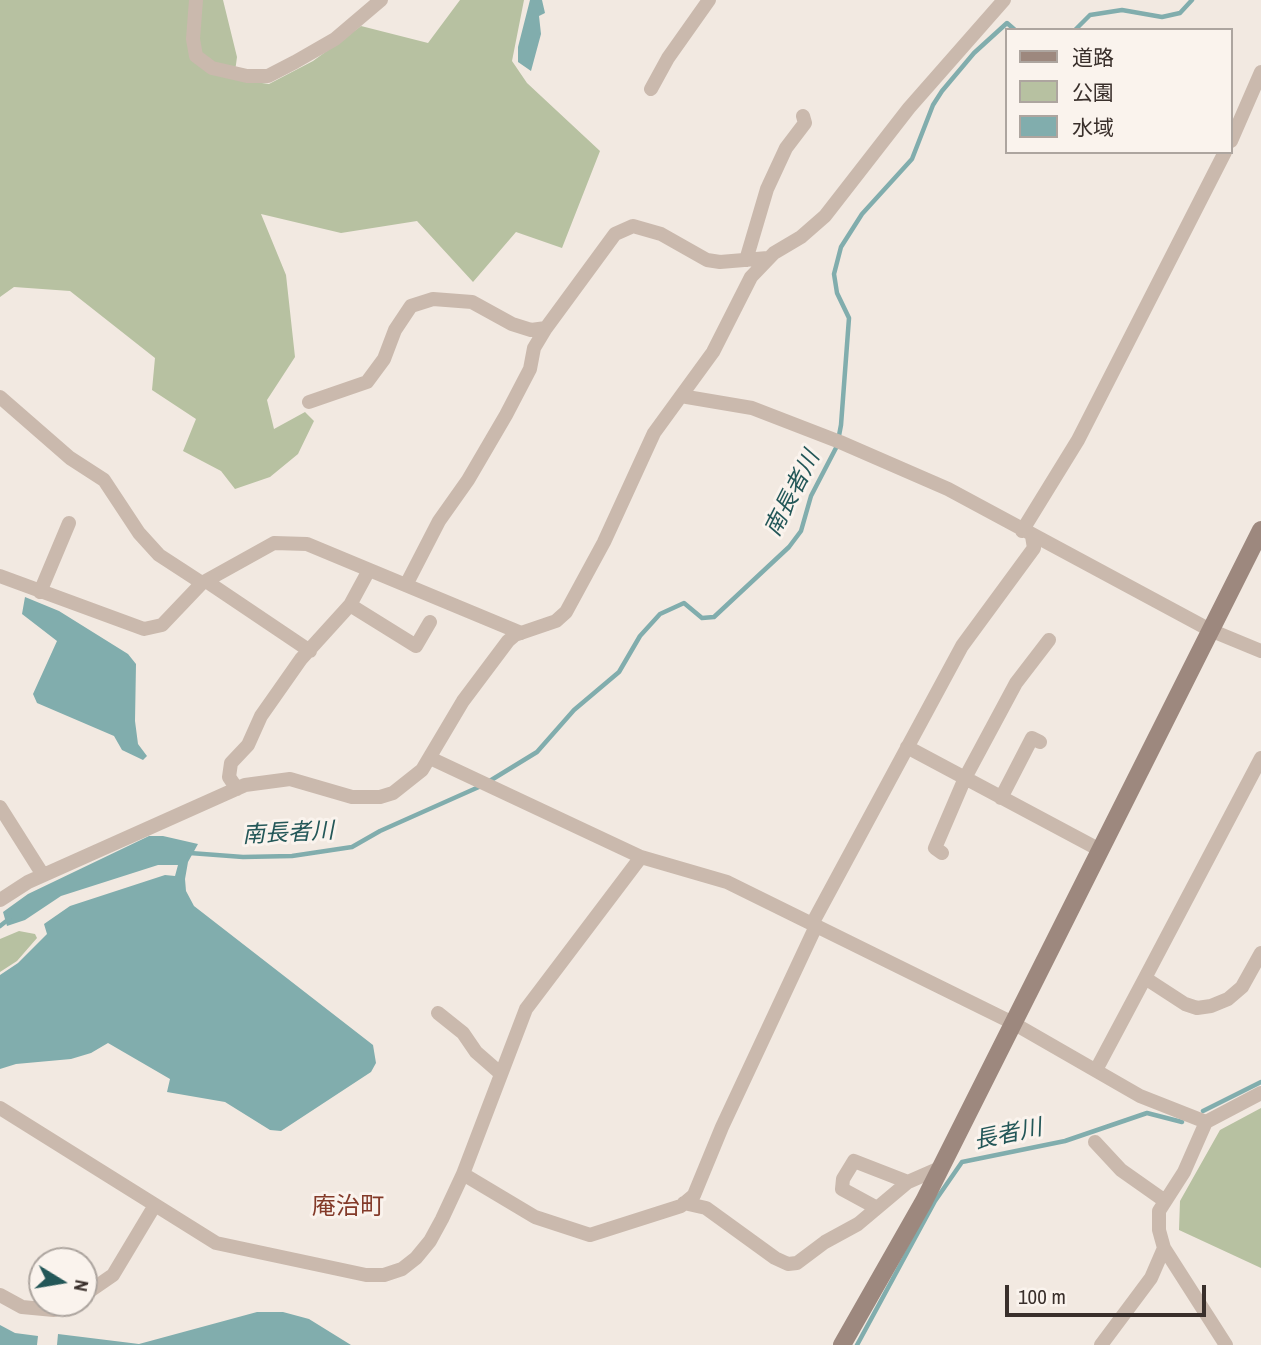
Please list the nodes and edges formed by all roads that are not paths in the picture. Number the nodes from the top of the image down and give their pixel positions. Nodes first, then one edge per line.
1 (196, 0) edge
2 (382, 0) edge
3 (709, 0) edge
4 (1004, 0) edge
5 (1261, 72) edge
6 (651, 89) dead end
7 (803, 116) dead end
8 (1233, 136) edge
9 (1224, 154) edge
10 (768, 258) junction
11 (746, 260) junction
12 (546, 328) junction
13 (681, 396) junction
14 (0, 397) edge
15 (309, 402) dead end
16 (69, 523) dead end
17 (1261, 530) edge
18 (1027, 533) junction
19 (369, 570) junction
20 (0, 576) edge
21 (204, 582) junction
22 (406, 586) junction
23 (40, 592) junction
24 (350, 605) junction
25 (430, 622) dead end
26 (1210, 630) junction
27 (521, 633) junction
28 (1049, 640) dead end
29 (310, 651) junction
30 (1261, 651) edge
31 (1040, 742) dead end
32 (907, 747) junction
33 (430, 758) junction
34 (1261, 758) edge
35 (965, 778) junction
36 (237, 789) junction
37 (1001, 797) junction
38 (0, 807) edge
39 (1100, 850) junction
40 (942, 853) dead end
41 (641, 857) junction
42 (43, 875) junction
43 (0, 900) edge
44 (814, 925) junction
45 (1261, 953) edge
46 (1145, 978) junction
47 (438, 1013) dead end
48 (1013, 1023) junction
49 (1096, 1070) junction
50 (500, 1073) junction
51 (1261, 1093) edge
52 (0, 1108) edge
53 (1206, 1122) junction
54 (1096, 1142) dead end
55 (940, 1168) junction
56 (463, 1174) junction
57 (908, 1182) junction
58 (1165, 1201) junction
59 (684, 1203) junction
60 (155, 1205) junction
61 (877, 1209) junction
62 (1164, 1248) junction
63 (98, 1285) edge
64 (0, 1295) edge
65 (28, 1308) edge
66 (842, 1345) edge
67 (1101, 1345) edge
68 (1226, 1345) edge

1 - 2 street
3 - 6 street
4 - 10 street
5 - 8 street
7 - 11 street
9 - 18 street
10 - 11 street
10 - 13 street
11 - 12 street
12 - 15 street
12 - 22 street
13 - 18 street
13 - 27 street
14 - 21 street
16 - 23 street
17 - 26 street
18 - 26 street
18 - 32 street
19 - 21 street
19 - 22 street
19 - 24 street
20 - 23 street
21 - 23 street
21 - 29 street
22 - 27 street
24 - 25 street
24 - 29 street
26 - 30 street
26 - 39 street
27 - 33 street
28 - 35 street
29 - 36 street
31 - 37 street
32 - 35 street
32 - 44 street
33 - 36 street
33 - 41 street
34 - 46 street
35 - 37 street
35 - 40 street
36 - 42 street
37 - 39 street
38 - 42 street
39 - 48 street
41 - 44 street
41 - 50 street
42 - 43 street
44 - 48 street
44 - 59 street
45 - 46 street
46 - 49 street
47 - 50 street
48 - 49 street
48 - 55 street
49 - 53 street
50 - 56 street
51 - 53 street
52 - 60 street
53 - 58 street
54 - 58 street
55 - 57 street
55 - 66 street
56 - 59 street
56 - 60 street
57 - 61 street
57 - 61 street
58 - 62 street
59 - 61 street
60 - 63 street
62 - 67 street
62 - 68 street
64 - 65 street

